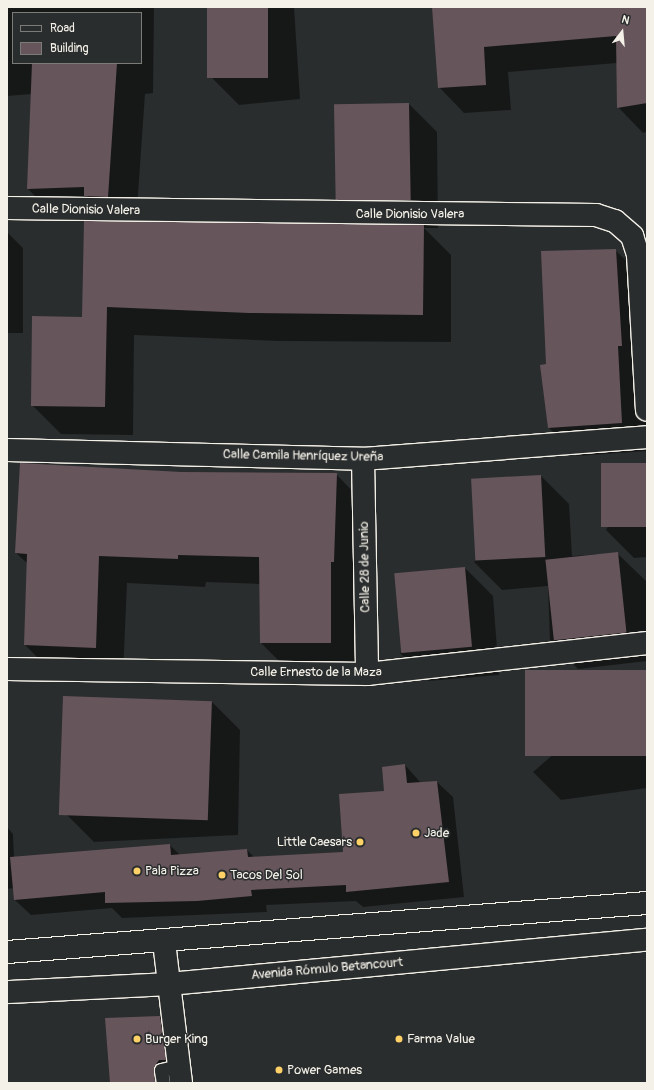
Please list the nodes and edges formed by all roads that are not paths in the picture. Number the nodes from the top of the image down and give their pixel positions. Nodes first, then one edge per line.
1 (7, 208) edge
2 (647, 410) edge
3 (647, 437) edge
4 (7, 450) edge
5 (363, 460) junction
6 (647, 643) edge
7 (7, 669) edge
8 (367, 674) junction
9 (647, 904) edge
10 (647, 940) edge
11 (164, 942) junction
12 (7, 952) edge
13 (169, 984) junction
14 (7, 992) edge
15 (180, 1075) edge
16 (163, 1083) edge

1 - 2 street, Calle Dionisio Valera
3 - 5 street, Calle Camila Henríquez Ureña
4 - 5 street, Calle Camila Henríquez Ureña
5 - 8 street, Calle 28 de Junio
6 - 8 street, Calle Ernesto de la Maza
7 - 8 street, Calle Ernesto de la Maza
9 - 11 street
10 - 13 street, Avenida Rómulo Betancourt
11 - 12 street
11 - 13 street
13 - 14 street, Avenida Rómulo Betancourt
13 - 15 street
15 - 16 lane

